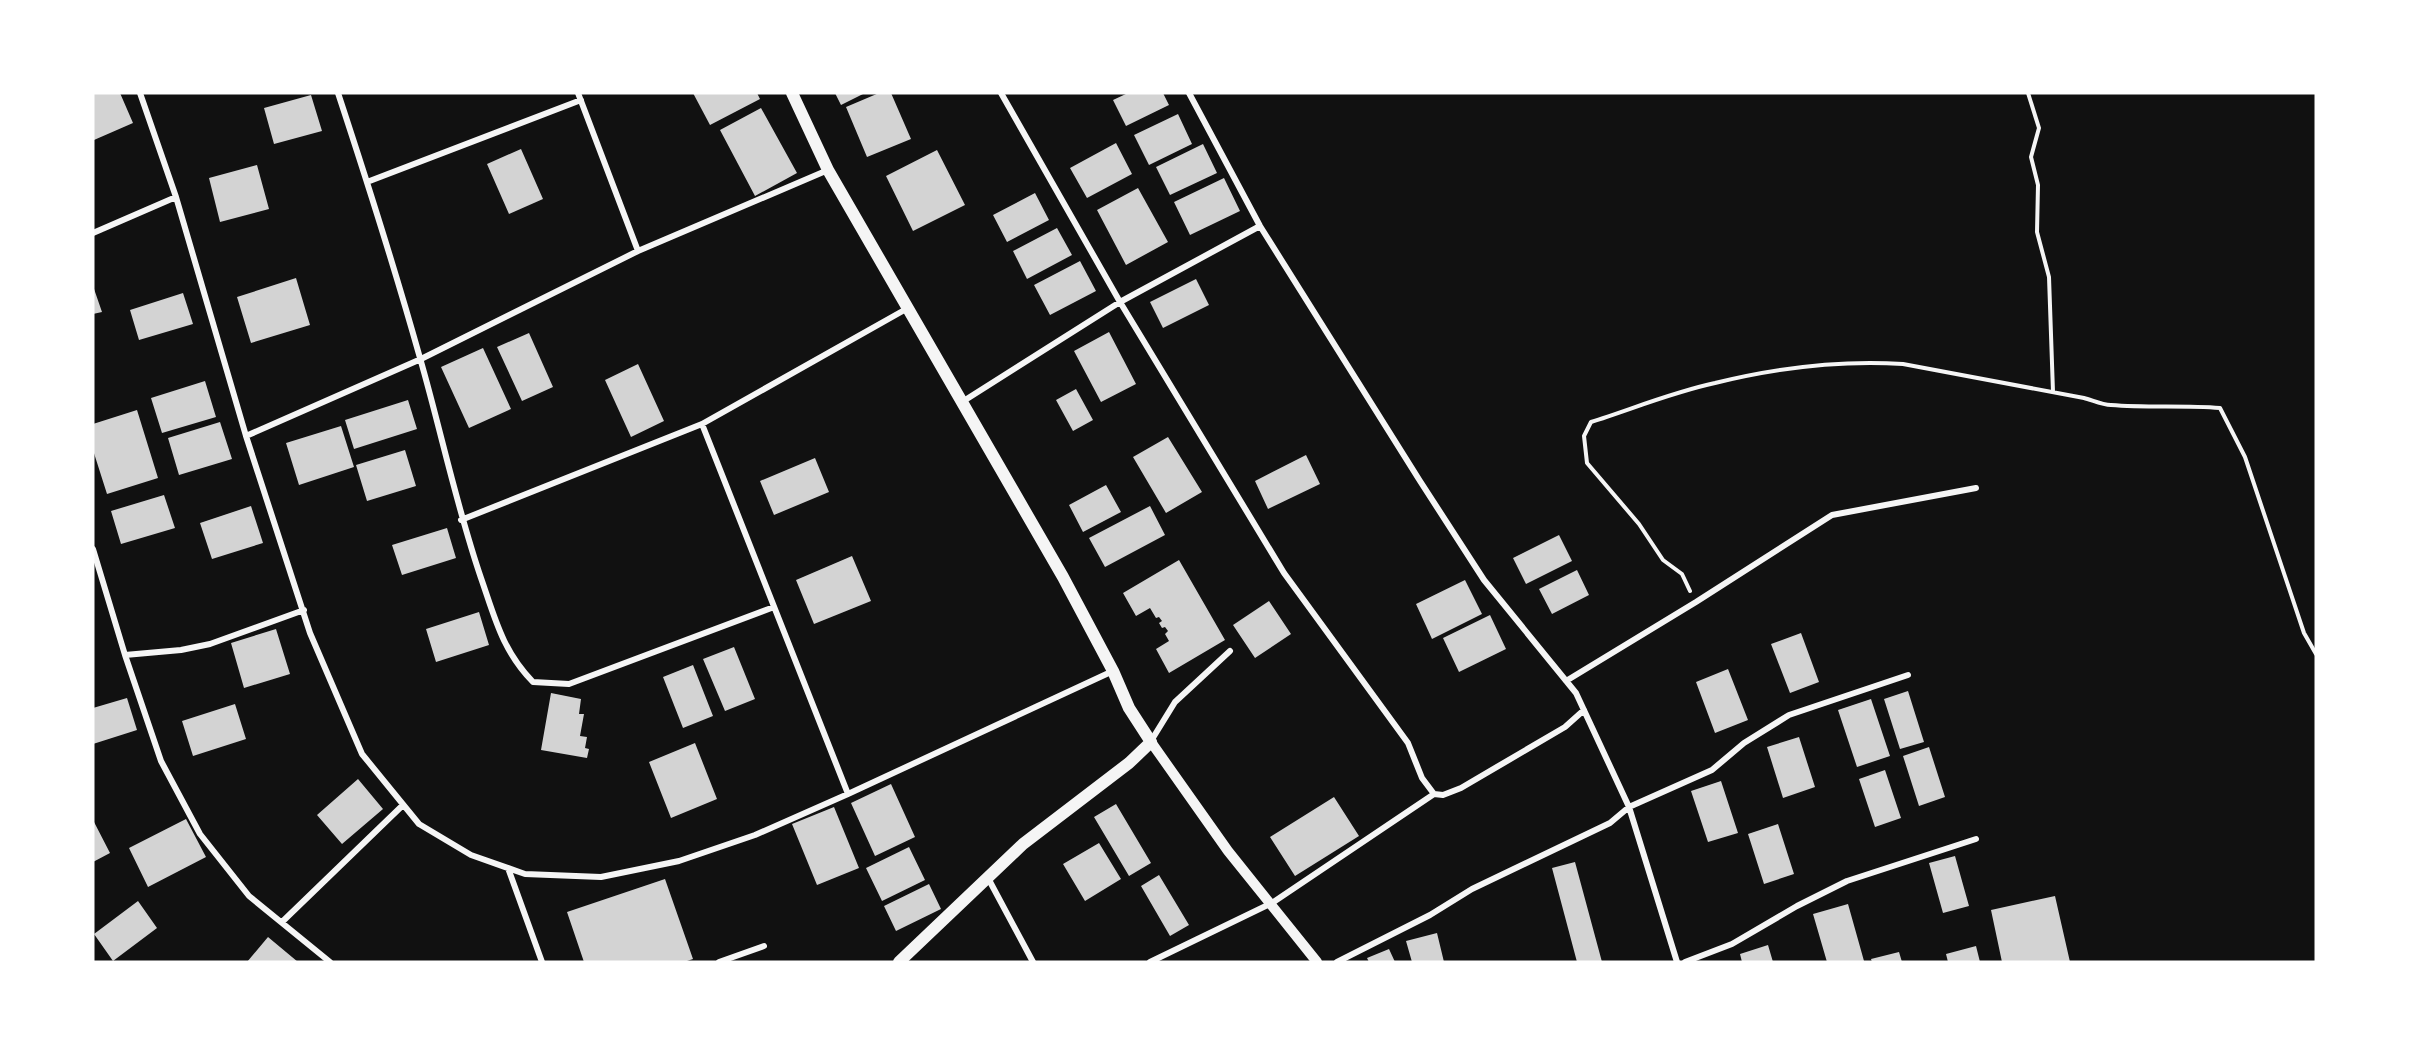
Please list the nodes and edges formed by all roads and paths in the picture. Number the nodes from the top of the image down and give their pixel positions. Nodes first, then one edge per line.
1 (140, 93) edge
2 (338, 93) edge
3 (792, 93) edge
4 (1001, 93) edge
5 (1189, 93) edge
6 (2028, 93) edge
7 (579, 96) edge
8 (828, 170) junction
9 (367, 182) junction
10 (176, 197) junction
11 (1260, 226) junction
12 (93, 233) edge
13 (638, 251) junction
14 (1120, 302) junction
15 (909, 308) junction
16 (421, 359) junction
17 (2053, 393) junction
18 (962, 402) junction
19 (702, 424) junction
20 (246, 436) junction
21 (1976, 488) dead end
22 (461, 520) junction
23 (93, 549) edge
24 (1696, 602) junction
25 (774, 607) junction
26 (303, 610) junction
27 (1230, 651) dead end
28 (2316, 654) edge
29 (125, 655) junction
30 (1113, 671) junction
31 (1908, 675) dead end
32 (1566, 681) junction
33 (1584, 710) junction
34 (1151, 742) junction
35 (848, 794) junction
36 (1434, 794) junction
37 (403, 805) junction
38 (1629, 807) junction
39 (1976, 839) dead end
40 (508, 868) junction
41 (988, 878) junction
42 (1272, 903) junction
43 (282, 922) junction
44 (764, 946) dead end
45 (330, 962) edge
46 (543, 962) edge
47 (719, 962) edge
48 (899, 962) edge
49 (1033, 962) edge
50 (1150, 962) edge
51 (1317, 962) edge
52 (1337, 962) edge
53 (1677, 962) edge
54 (1684, 962) edge

1 - 10 street
2 - 9 street
3 - 8 main road
4 - 14 street
5 - 11 street
6 - 17 path
7 - 9 street
7 - 13 street
8 - 13 street
8 - 15 main road
9 - 16 street
10 - 12 street
10 - 20 street
11 - 14 street
11 - 32 street
13 - 16 street
14 - 18 street
14 - 36 street
15 - 18 main road
15 - 19 street
16 - 20 street
16 - 22 street
17 - 24 path
17 - 28 path
18 - 30 main road
19 - 22 street
19 - 25 street
20 - 26 street
21 - 24 street
22 - 25 street
23 - 29 street
24 - 32 street
25 - 35 street
26 - 29 street
26 - 37 street
27 - 34 street
29 - 43 street
30 - 34 main road
30 - 35 street
31 - 38 street
32 - 33 street
33 - 36 street
33 - 38 street
34 - 41 main road
34 - 42 street
35 - 40 street
36 - 42 street
37 - 40 street
37 - 43 street
38 - 52 street
38 - 53 street
39 - 54 street
40 - 46 street
41 - 48 main road
41 - 49 street
42 - 50 street
42 - 51 street
43 - 45 street
44 - 47 street

